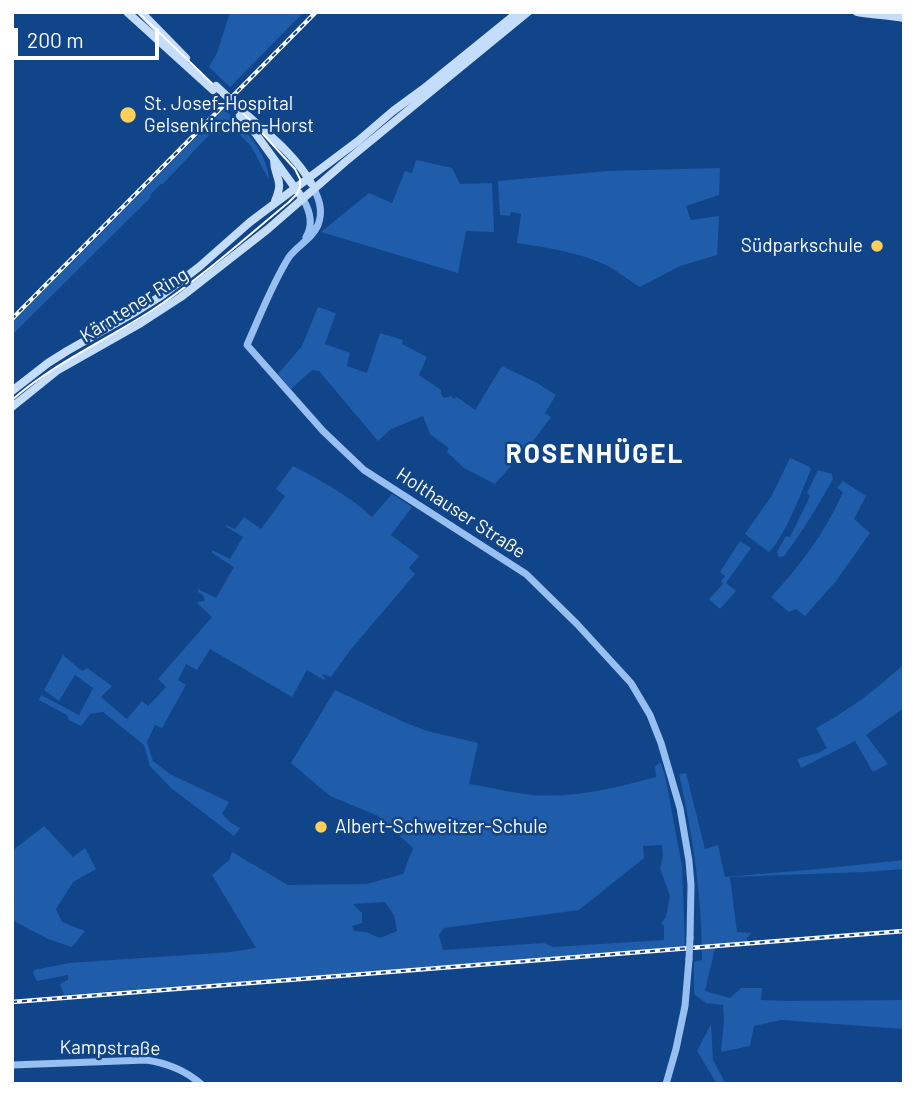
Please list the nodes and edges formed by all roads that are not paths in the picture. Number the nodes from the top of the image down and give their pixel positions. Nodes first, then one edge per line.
1 (127, 12) edge
2 (141, 12) edge
3 (517, 12) edge
4 (528, 12) edge
5 (857, 12) edge
6 (884, 13) edge
7 (904, 18) edge
8 (149, 27) junction
9 (426, 92) junction
10 (235, 107) junction
11 (274, 160) junction
12 (309, 178) junction
13 (296, 187) junction
14 (314, 189) junction
15 (303, 199) junction
16 (274, 202) junction
17 (303, 242) junction
18 (12, 391) edge
19 (12, 407) edge
20 (12, 1065) edge
21 (201, 1084) edge
22 (666, 1084) edge

1 - 8 main road
2 - 8 main road
3 - 9 main road
4 - 9 main road
5 - 6 main road
6 - 7 main road
8 - 10 main road, bridge
9 - 12 main road, Kärntener Ring
9 - 14 main road, Kärntener Ring
10 - 11 main road
10 - 12 main road
11 - 13 main road
11 - 16 main road
12 - 13 main road, Kärntener Ring
12 - 14 main road
13 - 15 main road
13 - 16 main road, Kärntener Ring
14 - 15 main road, Kärntener Ring
14 - 17 street
15 - 17 street
15 - 19 main road, Kärntener Ring
16 - 18 main road, Kärntener Ring
17 - 22 street, Holthauser Straße, bridge
20 - 21 street, Kampstraße

